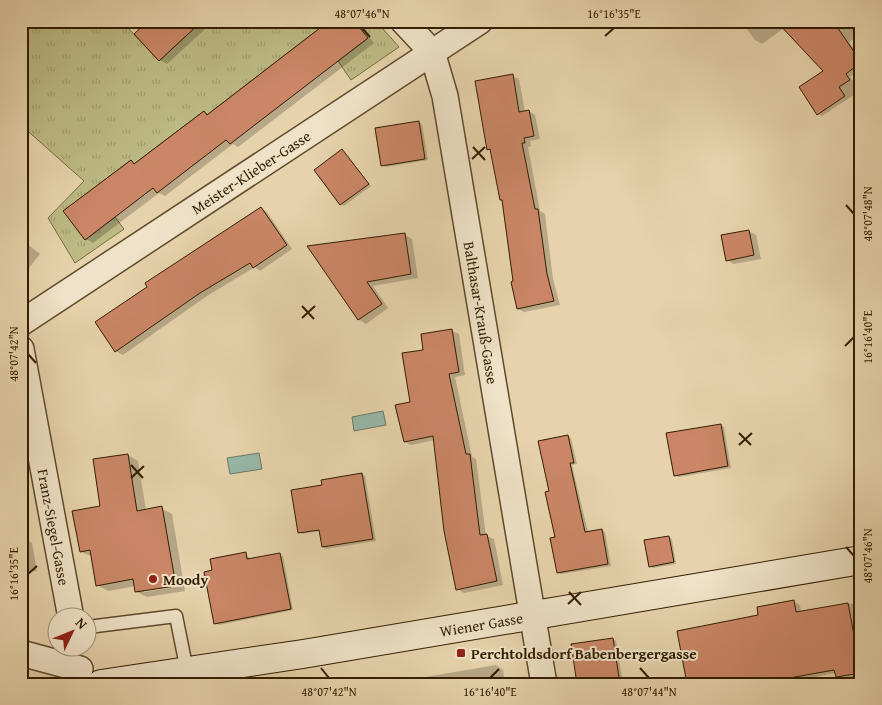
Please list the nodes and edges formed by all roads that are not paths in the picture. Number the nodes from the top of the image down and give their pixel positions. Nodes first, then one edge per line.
1 (403, 21) edge
2 (480, 21) edge
3 (432, 52) junction
4 (21, 323) edge
5 (21, 349) edge
6 (861, 560) edge
7 (68, 608) edge
8 (533, 614) junction
9 (98, 625) edge
10 (21, 653) edge
11 (85, 671) edge
12 (187, 671) junction
13 (544, 684) edge

1 - 3 street, Balthasar-Krauß-Gasse
2 - 3 street, Meister-Klieber-Gasse
3 - 4 street, Meister-Klieber-Gasse
3 - 8 street, Balthasar-Krauß-Gasse
5 - 7 street, Franz-Siegel-Gasse
6 - 8 main road, Wiener Gasse
8 - 12 main road, Wiener Gasse
8 - 13 street, Balthasar-Krauß-Gasse
9 - 12 lane
10 - 11 street
11 - 12 main road, Wiener Gasse

